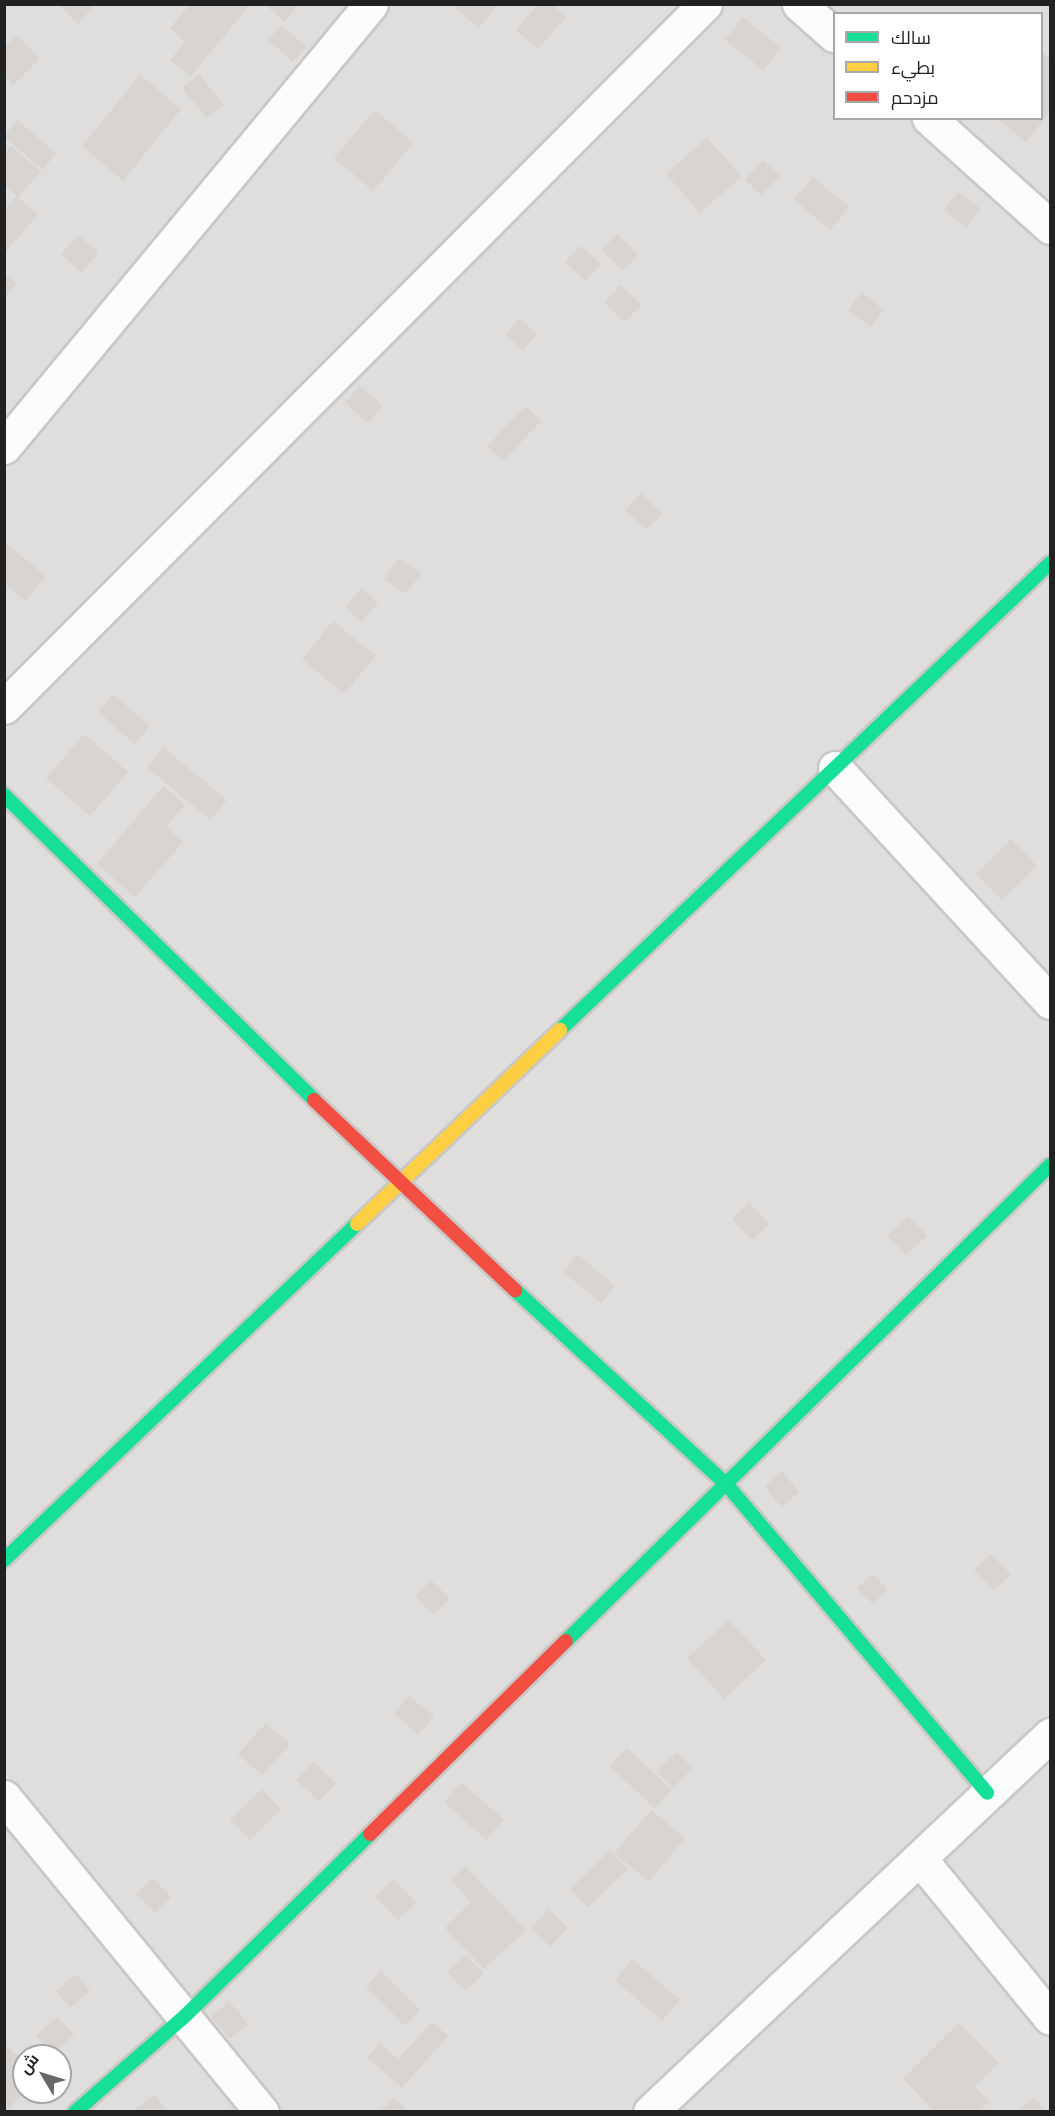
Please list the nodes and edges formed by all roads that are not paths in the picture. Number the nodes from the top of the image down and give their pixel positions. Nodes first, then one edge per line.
1 (371, 4) edge
2 (705, 4) edge
3 (799, 4) edge
4 (833, 34) edge
5 (931, 120) edge
6 (1045, 213) edge
7 (4, 447) edge
8 (1050, 563) edge
9 (4, 707) edge
10 (835, 768) junction
11 (4, 795) edge
12 (1050, 1002) edge
13 (1050, 1165) edge
14 (399, 1184) junction
15 (727, 1485) junction
16 (4, 1560) edge
17 (1050, 1735) edge
18 (987, 1793) junction
19 (4, 1797) edge
20 (920, 1859) junction
21 (185, 2016) junction
22 (1050, 2018) edge
23 (75, 2112) edge
24 (262, 2112) edge
25 (650, 2112) edge

1 - 7 street
2 - 9 street
3 - 4 street
5 - 6 street
8 - 10 street
10 - 12 street
10 - 14 street
11 - 14 street
13 - 15 street
14 - 15 street
14 - 16 street
15 - 18 street
15 - 21 street
17 - 18 street
18 - 20 street
19 - 21 street
20 - 22 street
20 - 25 street
21 - 23 street
21 - 24 street

